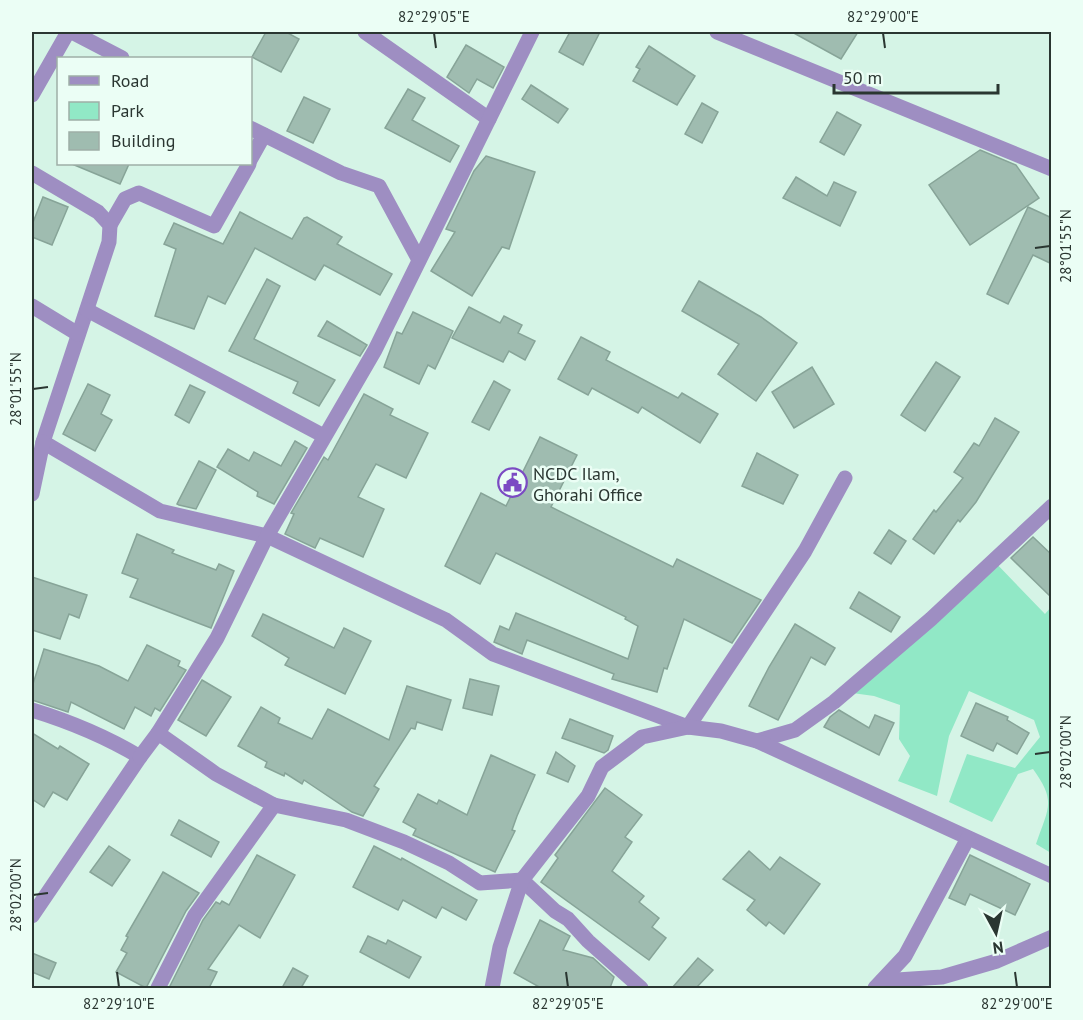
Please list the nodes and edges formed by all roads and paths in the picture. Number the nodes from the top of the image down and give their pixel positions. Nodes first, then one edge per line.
1 (70, 32) edge
2 (365, 32) edge
3 (532, 32) edge
4 (717, 32) edge
5 (120, 57) edge
6 (32, 95) edge
7 (489, 119) junction
8 (257, 131) edge
9 (252, 153) edge
10 (248, 165) edge
11 (1052, 169) edge
12 (32, 173) edge
13 (110, 225) junction
14 (419, 260) junction
15 (32, 306) edge
16 (87, 310) junction
17 (78, 334) junction
18 (324, 436) junction
19 (43, 441) junction
20 (845, 478) dead end
21 (32, 494) edge
22 (1052, 506) edge
23 (267, 536) junction
24 (32, 710) edge
25 (688, 727) junction
26 (158, 733) junction
27 (757, 741) junction
28 (140, 757) junction
29 (274, 805) junction
30 (968, 838) junction
31 (1052, 876) edge
32 (522, 880) junction
33 (32, 916) edge
34 (1052, 937) edge
35 (940, 983) edge
36 (879, 985) edge
37 (158, 988) edge
38 (492, 988) edge
39 (641, 988) edge

1 - 5 street
1 - 6 street
2 - 7 street
3 - 7 street
4 - 11 street
7 - 14 street
8 - 9 street
8 - 14 street
10 - 13 street
12 - 13 street
13 - 16 street
14 - 18 street
15 - 17 street
16 - 17 street
16 - 18 street
17 - 19 street
18 - 23 street
19 - 21 street
19 - 23 street
20 - 25 street
22 - 27 street
23 - 25 street
23 - 26 street
24 - 28 street
25 - 27 street
25 - 32 street
26 - 28 street
26 - 29 street
27 - 30 street
28 - 33 street
29 - 32 street
29 - 37 street
30 - 31 street
30 - 36 street
32 - 38 street
32 - 39 street
34 - 35 street
35 - 36 street

